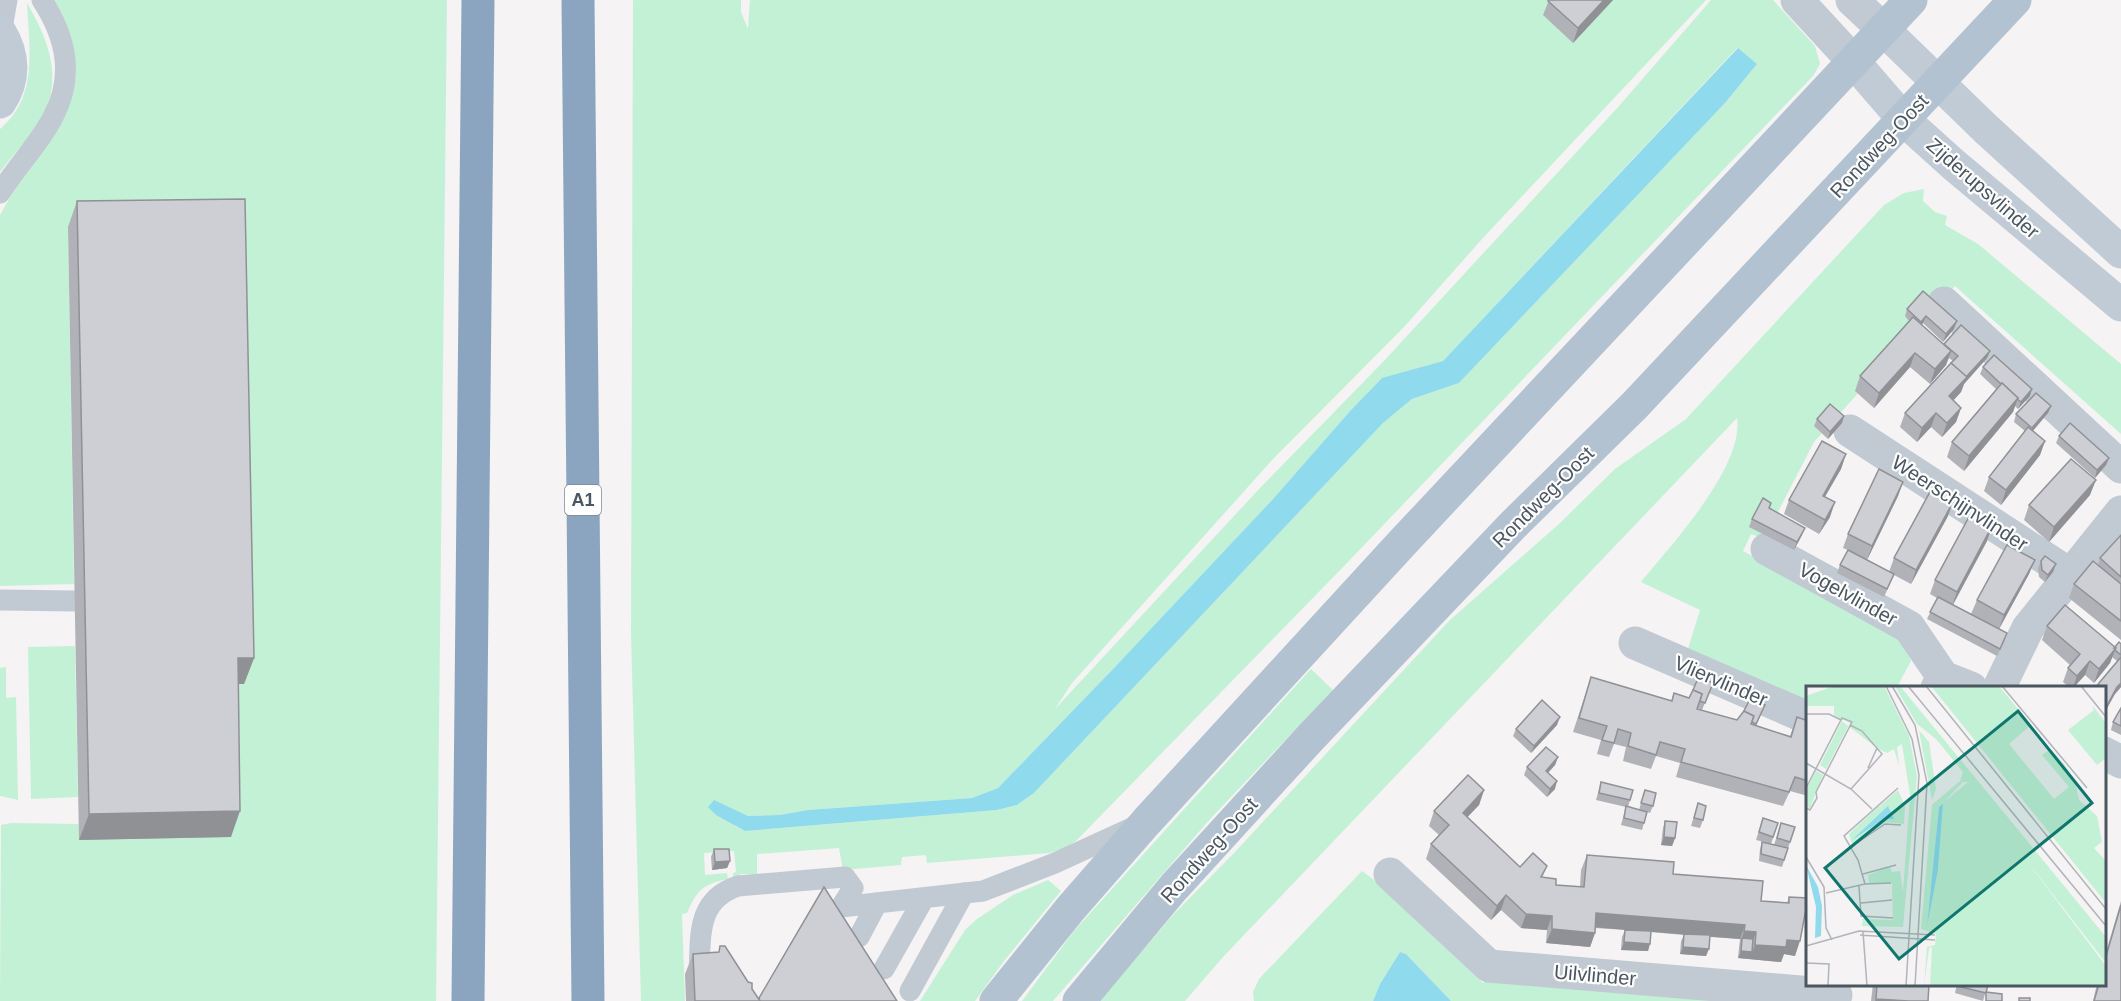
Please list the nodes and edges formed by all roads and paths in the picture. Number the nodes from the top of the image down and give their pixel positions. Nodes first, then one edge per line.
1 (7, 0) edge
2 (42, 0) edge
3 (478, 0) edge
4 (578, 0) edge
5 (1797, 0) edge
6 (1852, 0) edge
7 (1911, 0) edge
8 (2015, 0) edge
9 (1883, 29) junction
10 (1, 33) edge
11 (1854, 62) junction
12 (1938, 83) junction
13 (0, 102) edge
14 (1904, 120) junction
15 (0, 193) edge
16 (2121, 252) edge
17 (1944, 303) dead end
18 (2121, 305) edge
19 (1850, 431) dead end
20 (2121, 466) edge
21 (2121, 512) edge
22 (1767, 549) dead end
23 (2071, 575) junction
24 (0, 600) edge
25 (75, 601) dead end
26 (1635, 644) dead end
27 (1950, 684) edge
28 (1999, 686) edge
29 (1806, 717) edge
30 (2106, 754) edge
31 (2121, 762) edge
32 (1147, 820) junction
33 (1390, 874) dead end
34 (964, 893) junction
35 (924, 898) junction
36 (877, 903) junction
37 (859, 938) edge
38 (884, 969) dead end
39 (699, 973) edge
40 (910, 991) dead end
41 (1837, 993) edge
42 (468, 1001) edge
43 (588, 1001) edge
44 (996, 1001) edge
45 (1079, 1001) edge

1 - 10 lane
2 - 15 lane
3 - 42 highway
4 - 43 highway, A1
5 - 11 street
6 - 9 street
7 - 9 main road
8 - 12 main road, Rondweg-Oost
9 - 11 main road
9 - 12 street
10 - 13 street
11 - 14 street, Zijderupsvlinder
11 - 32 main road
12 - 14 main road, Rondweg-Oost
12 - 16 street
14 - 18 street, Zijderupsvlinder
14 - 45 main road, Rondweg-Oost
17 - 20 street
19 - 23 street, Weerschijnvlinder
21 - 23 street
22 - 27 street, Vogelvlinder
23 - 28 street
24 - 25 lane
26 - 29 street, Vliervlinder
30 - 31 street
32 - 34 lane
32 - 44 main road
33 - 41 street, Uilvlinder
34 - 35 lane
34 - 40 lane
35 - 36 lane
35 - 38 lane
36 - 37 lane
36 - 39 lane

